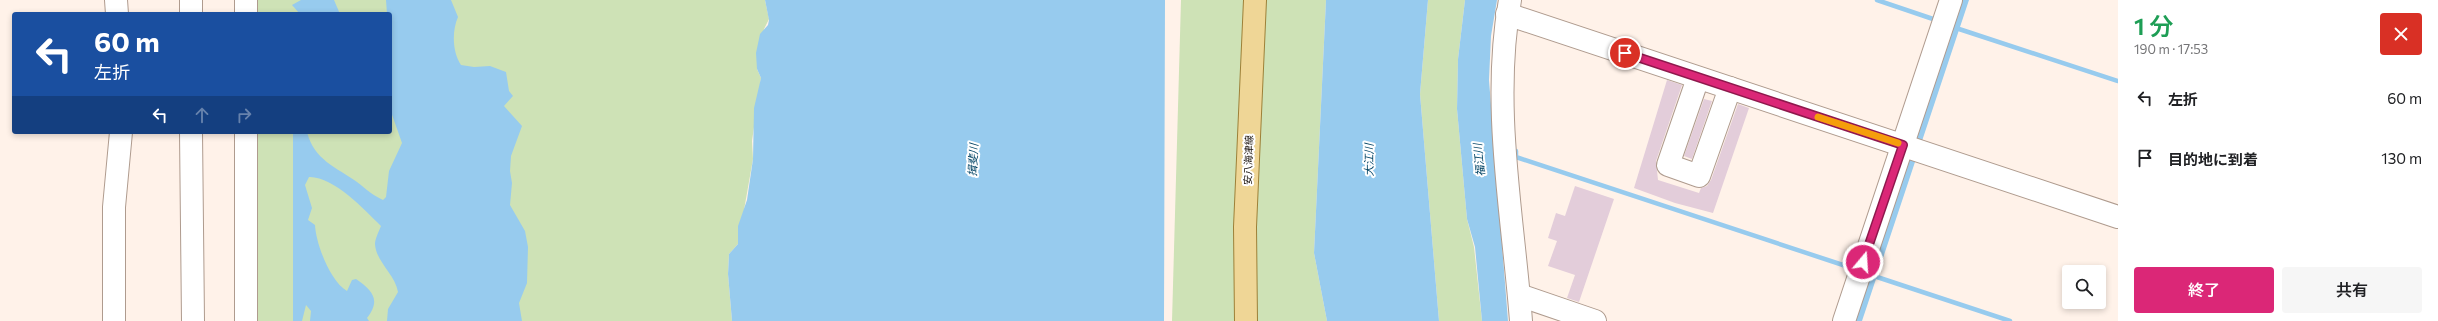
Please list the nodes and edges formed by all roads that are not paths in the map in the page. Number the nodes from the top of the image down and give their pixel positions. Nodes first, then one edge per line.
1 (116, 0) edge
2 (191, 0) edge
3 (246, 0) edge
4 (1256, 0) edge
5 (1951, 0) edge
6 (1508, 7) edge
7 (117, 12) edge
8 (191, 12) edge
9 (246, 12) edge
10 (1698, 78) junction
11 (1730, 88) junction
12 (121, 134) edge
13 (191, 134) edge
14 (246, 134) edge
15 (1911, 148) junction
16 (2118, 217) edge
17 (1519, 296) junction
18 (114, 321) edge
19 (193, 321) edge
20 (246, 321) edge
21 (1246, 321) edge
22 (1520, 321) edge
23 (1595, 321) edge
24 (1844, 321) edge

1 - 7 street
2 - 8 street
3 - 9 street
4 - 21 main road, 安八海津線
5 - 15 street
6 - 10 street
6 - 17 street
10 - 11 street
10 - 11 street
11 - 15 street
12 - 18 street
13 - 19 street
14 - 20 street
15 - 16 street
15 - 24 street
17 - 22 street
17 - 23 street

